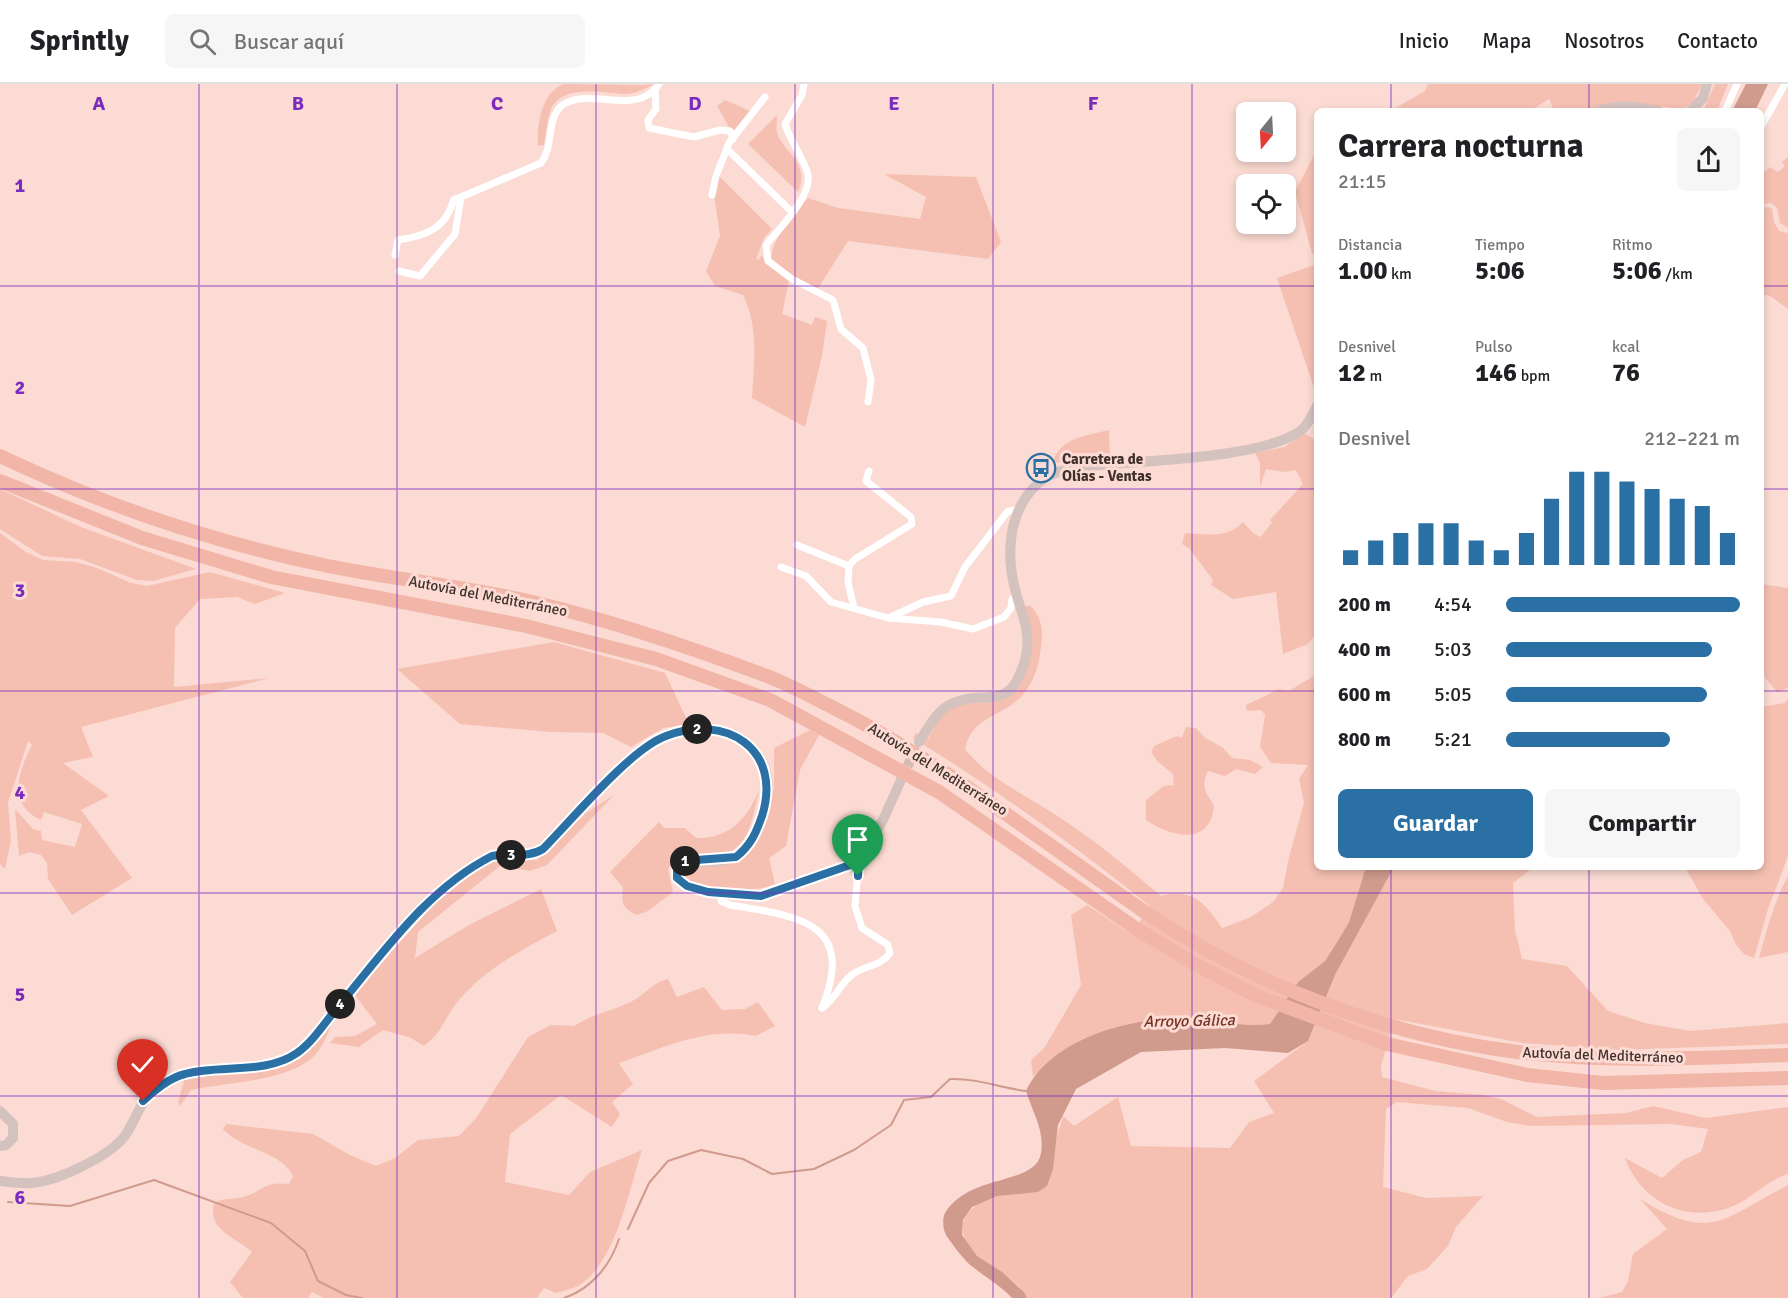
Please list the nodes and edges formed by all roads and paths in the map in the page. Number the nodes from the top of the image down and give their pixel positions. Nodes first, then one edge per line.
1 (804, 84) edge
2 (1707, 84) edge
3 (1737, 84) edge
4 (1785, 84) edge
5 (657, 87) edge
6 (765, 97) dead end
7 (1606, 108) edge
8 (1641, 108) edge
9 (1694, 108) edge
10 (1726, 108) edge
11 (1764, 122) edge
12 (733, 139) junction
13 (727, 148) junction
14 (712, 195) dead end
15 (461, 197) junction
16 (792, 212) junction
17 (395, 255) dead end
18 (399, 271) dead end
19 (868, 402) dead end
20 (1314, 411) edge
21 (0, 456) edge
22 (869, 471) dead end
23 (0, 481) edge
24 (1016, 510) junction
25 (797, 545) dead end
26 (849, 566) junction
27 (781, 567) dead end
28 (1017, 596) junction
29 (854, 607) junction
30 (888, 618) junction
31 (919, 742) tunnel mouth
32 (901, 780) tunnel mouth
33 (859, 857) junction
34 (722, 894) junction
35 (1788, 1055) edge
36 (1788, 1078) edge
37 (0, 1112) edge
38 (0, 1146) edge
39 (0, 1181) edge

1 - 16 street
2 - 9 main road
3 - 10 street
4 - 11 street
5 - 12 street
5 - 15 street
6 - 12 street
7 - 8 main road
12 - 13 street
13 - 14 street
13 - 16 street
15 - 17 street
15 - 18 street
16 - 19 street
20 - 24 main road
21 - 35 highway, Autovía del Mediterráneo
22 - 26 street
23 - 36 highway, Autovía del Mediterráneo
24 - 28 main road
24 - 30 street
25 - 26 street
26 - 29 street
27 - 29 street
28 - 30 street
28 - 31 main road
29 - 30 street
32 - 33 main road
33 - 34 main road
33 - 34 street
34 - 39 main road
37 - 38 main road

